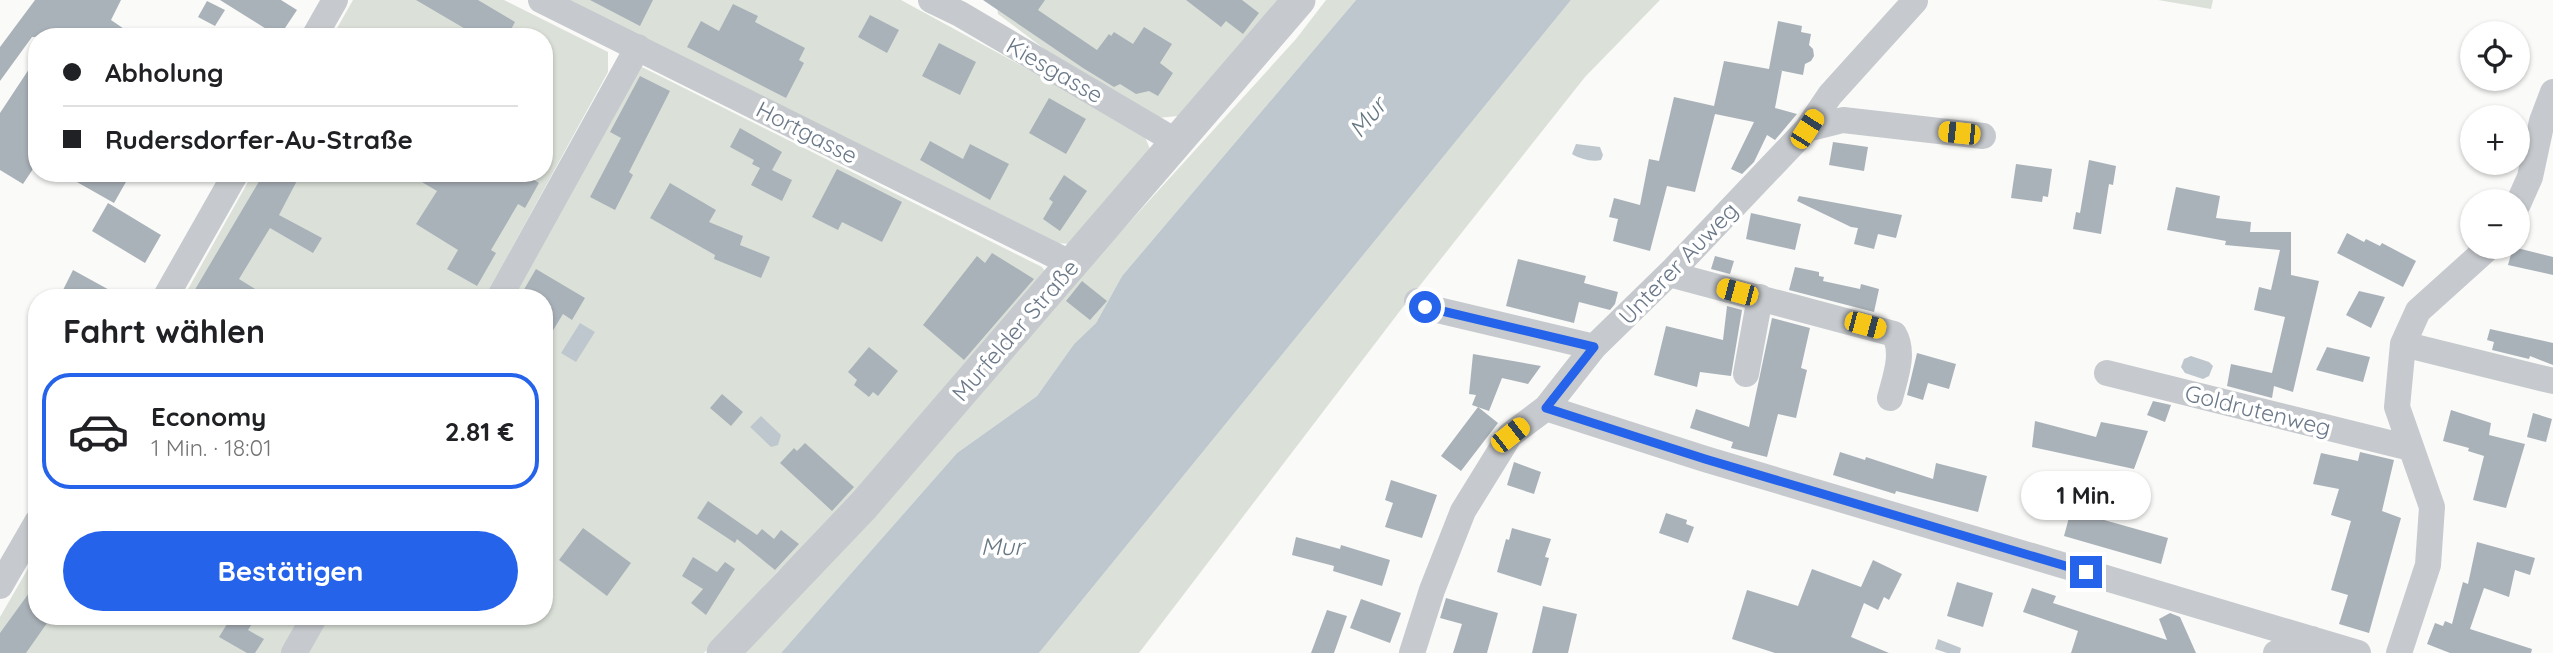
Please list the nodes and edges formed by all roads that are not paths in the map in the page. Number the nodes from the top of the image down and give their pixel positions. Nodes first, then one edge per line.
1 (335, 0) edge
2 (541, 0) edge
3 (931, 0) edge
4 (1299, 0) edge
5 (1915, 1) edge
6 (965, 7) edge
7 (319, 28) edge
8 (638, 47) junction
9 (2553, 92) edge
10 (1807, 129) junction
11 (1983, 136) dead end
12 (1177, 142) junction
13 (231, 182) edge
14 (2524, 189) edge
15 (2476, 259) edge
16 (1072, 264) junction
17 (1669, 274) junction
18 (170, 289) edge
19 (504, 289) edge
20 (1760, 298) junction
21 (1417, 301) dead end
22 (2403, 344) junction
23 (1594, 347) junction
24 (2106, 373) dead end
25 (1746, 374) dead end
26 (2553, 381) edge
27 (1890, 398) dead end
28 (1546, 408) junction
29 (2410, 447) junction
30 (28, 538) edge
31 (0, 586) edge
32 (310, 625) edge
33 (2312, 639) junction
34 (294, 653) edge
35 (723, 653) edge
36 (1412, 653) edge
37 (2276, 653) edge
38 (2358, 653) edge
39 (2399, 653) edge

1 - 7 street
2 - 8 street, Hortgasse
3 - 6 street, Kiesgasse
4 - 12 street, Murfelder Straße
5 - 10 street, Unterer Auweg
6 - 12 street, Kiesgasse
8 - 16 street, Hortgasse
8 - 19 street
9 - 14 street
10 - 11 street
10 - 17 street, Unterer Auweg
12 - 16 street, Murfelder Straße
13 - 18 street
15 - 22 street
16 - 35 street, Murfelder Straße
17 - 20 street
17 - 23 street, Unterer Auweg
20 - 25 street
20 - 27 street
21 - 23 street
22 - 26 street
22 - 29 street
23 - 28 street, Unterer Auweg
24 - 29 street, Goldrutenweg
28 - 33 street
28 - 36 street, Unterer Auweg
29 - 39 street
30 - 31 street
32 - 34 street
33 - 37 street
33 - 38 street

